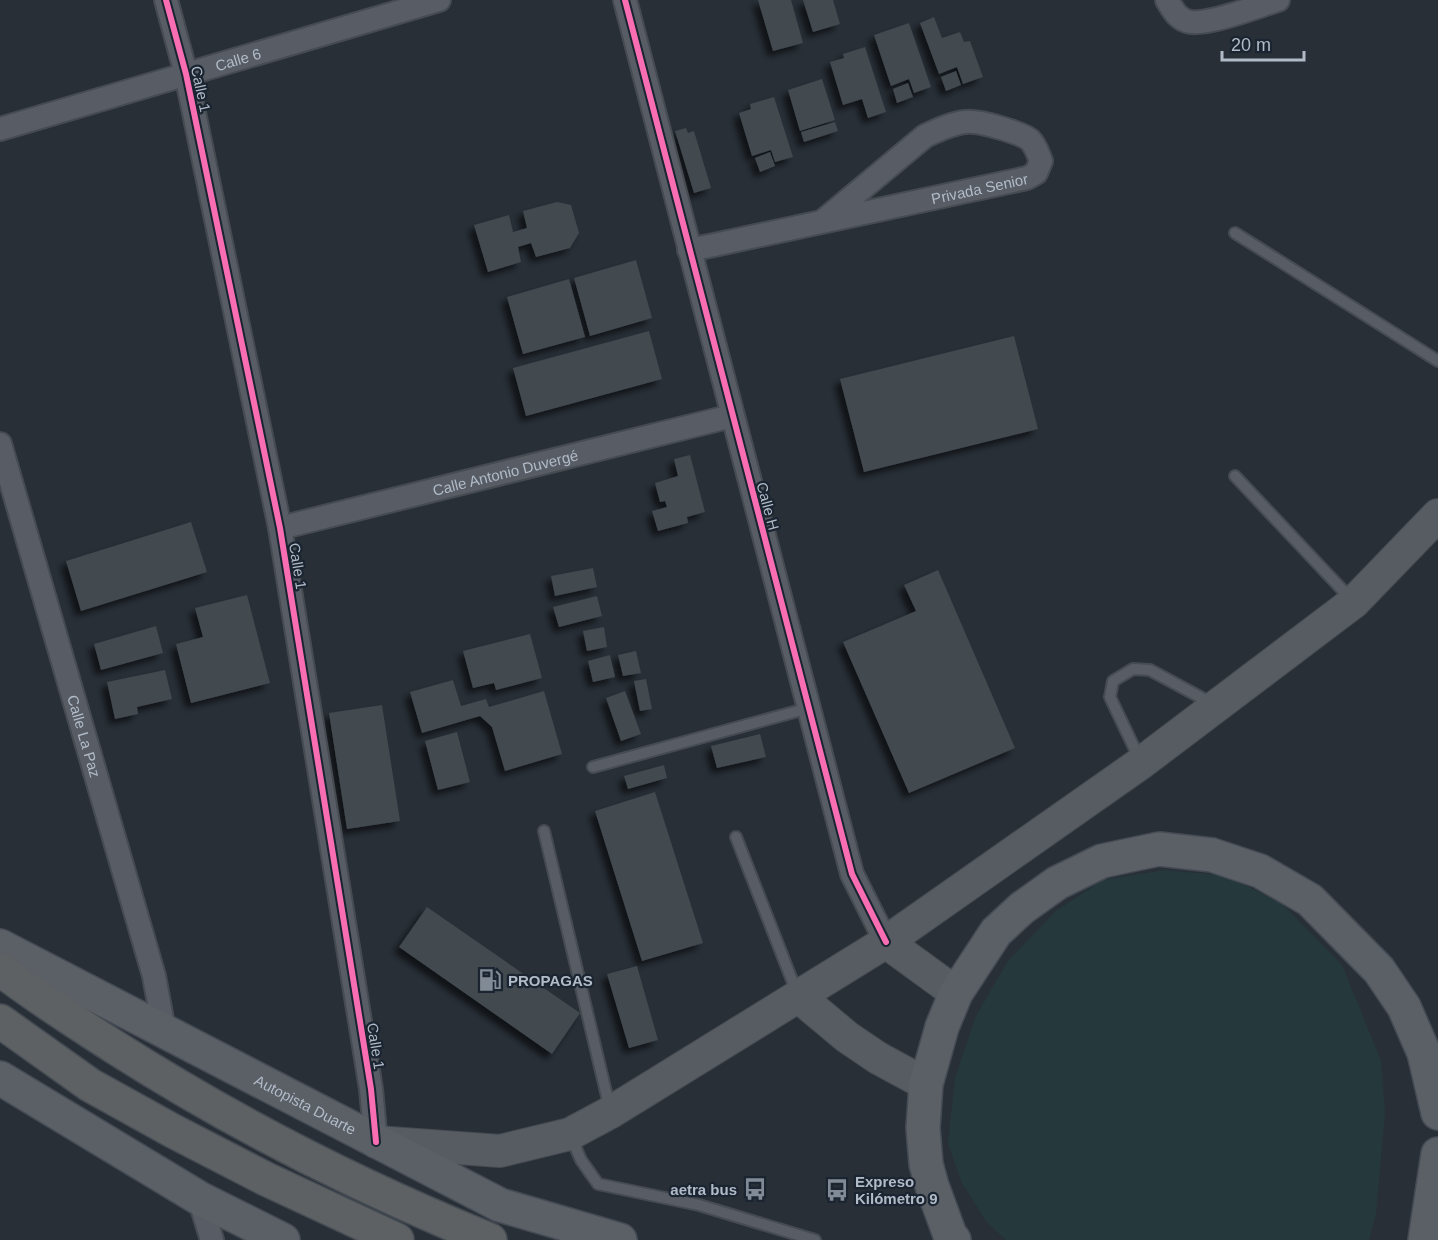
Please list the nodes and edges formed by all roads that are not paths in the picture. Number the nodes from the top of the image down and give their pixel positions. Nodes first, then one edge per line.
1 (165, 0) edge
2 (439, 0) edge
3 (625, 0) edge
4 (1167, 0) edge
5 (1278, 0) edge
6 (186, 74) junction
7 (0, 129) edge
8 (822, 222) junction
9 (1235, 233) dead end
10 (689, 250) junction
11 (1438, 361) edge
12 (732, 416) junction
13 (0, 444) edge
14 (1235, 476) dead end
15 (1438, 515) edge
16 (280, 528) junction
17 (1354, 602) junction
18 (1216, 705) junction
19 (808, 708) junction
20 (1141, 763) junction
21 (593, 767) dead end
22 (544, 831) dead end
23 (736, 837) dead end
24 (886, 942) junction
25 (0, 946) edge
26 (0, 969) edge
27 (956, 993) junction
28 (798, 996) junction
29 (0, 1021) edge
30 (164, 1030) junction
31 (0, 1078) edge
32 (926, 1084) junction
33 (611, 1112) junction
34 (1438, 1113) edge
35 (570, 1134) junction
36 (376, 1142) junction
37 (1438, 1154) edge
38 (199, 1198) junction
39 (212, 1240) edge
40 (283, 1240) edge
41 (396, 1240) edge
42 (490, 1240) edge
43 (620, 1240) edge
44 (815, 1240) edge
45 (954, 1240) edge
46 (1425, 1240) edge

1 - 6 street, Calle 1
2 - 6 street, Calle 6
3 - 10 street, Calle H
4 - 5 street
6 - 7 street, Calle 6
6 - 16 street, Calle 1
8 - 8 street, Privada Senior
8 - 10 street, Privada Senior
9 - 11 lane
10 - 12 street, Calle H
12 - 16 street, Calle Antonio Duvergé
12 - 19 street, Calle H
13 - 30 street, Calle La Paz
14 - 17 lane
15 - 17 main road
16 - 36 street, Calle 1
17 - 18 main road
18 - 20 main road
18 - 20 lane
19 - 21 lane
19 - 24 street, Calle H
20 - 24 main road
22 - 33 lane
23 - 28 lane
24 - 27 main road
24 - 28 main road
25 - 30 main road, Autopista Duarte
26 - 42 highway
27 - 32 main road
27 - 34 main road
28 - 32 main road
28 - 33 main road
29 - 41 highway
30 - 36 main road, Autopista Duarte
31 - 38 main road
32 - 45 main road
33 - 35 main road
35 - 36 main road
35 - 44 lane
36 - 43 main road, Autopista Duarte
37 - 46 main road
38 - 39 street
38 - 40 main road

